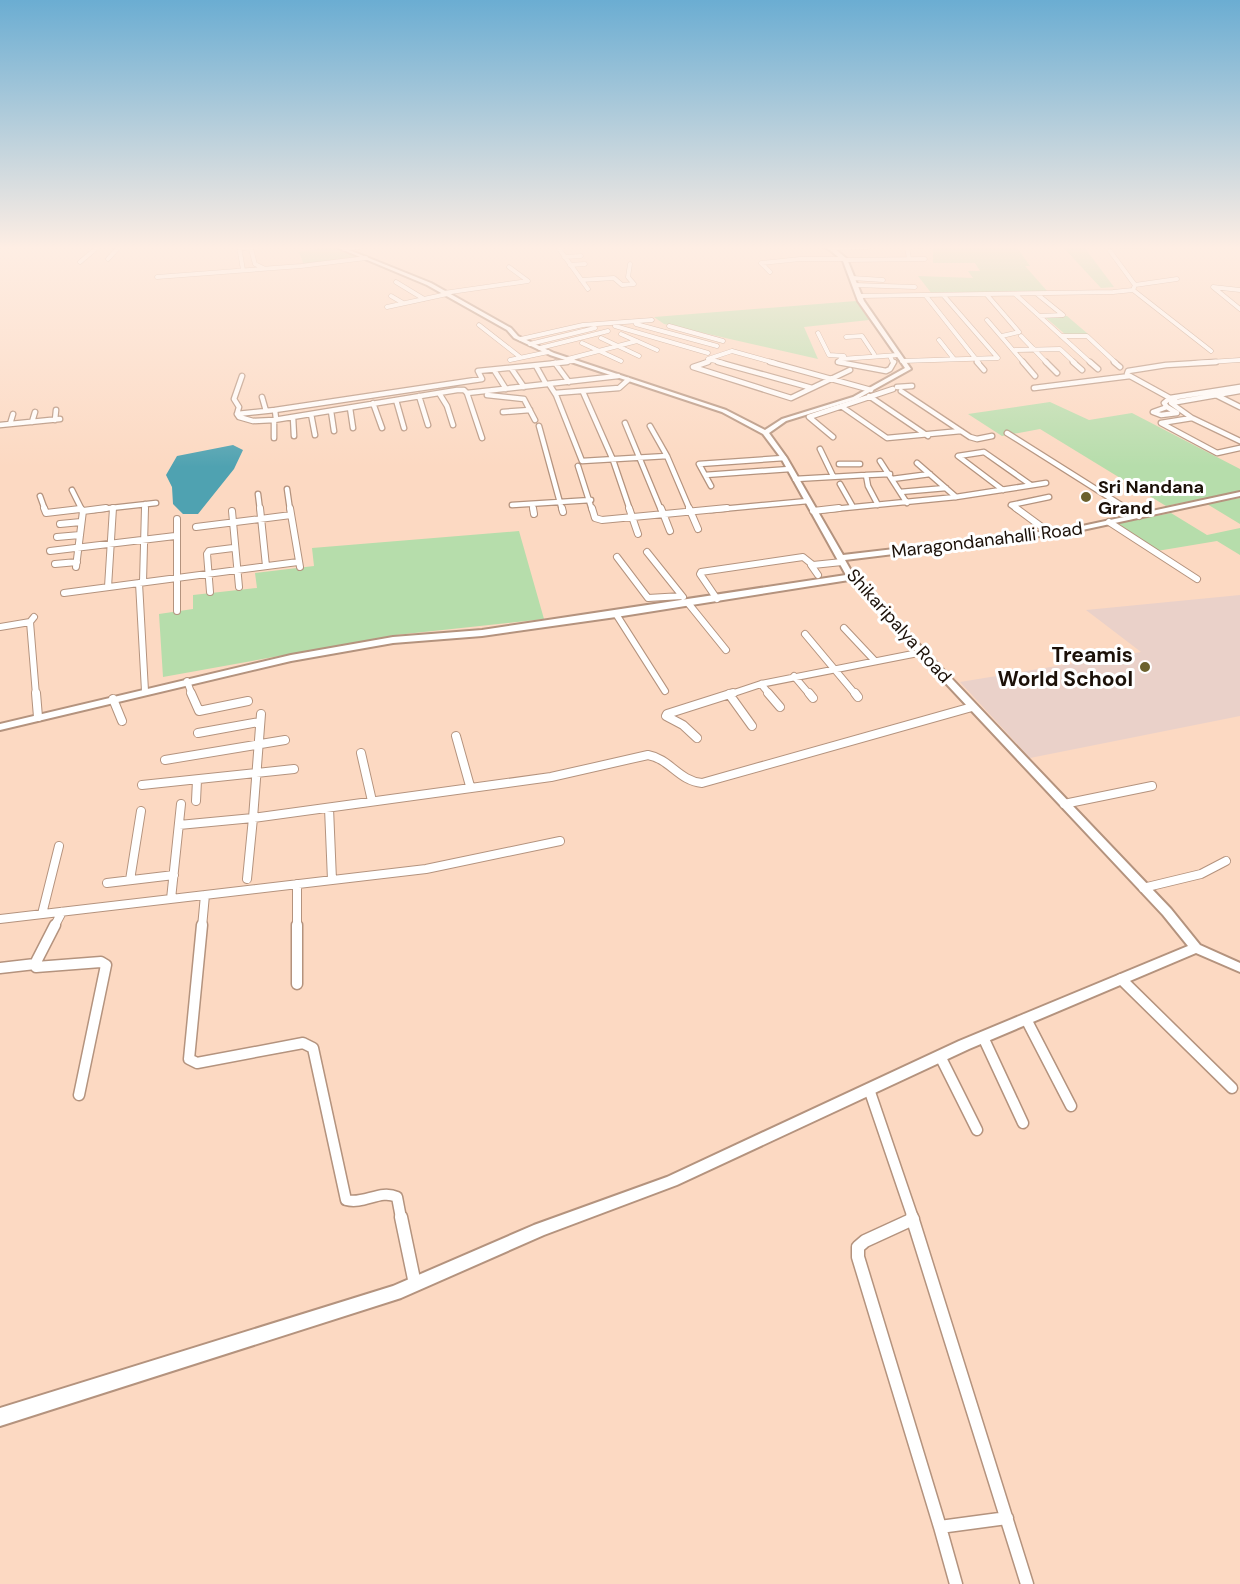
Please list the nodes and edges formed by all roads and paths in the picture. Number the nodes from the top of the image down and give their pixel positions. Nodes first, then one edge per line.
1 (492, 320) edge
2 (652, 320) dead end
3 (873, 320) edge
4 (945, 320) edge
5 (966, 320) edge
6 (987, 320) dead end
7 (1009, 320) edge
8 (1043, 320) edge
9 (1174, 320) edge
10 (634, 323) junction
11 (608, 324) junction
12 (479, 325) dead end
13 (669, 326) dead end
14 (595, 328) dead end
15 (973, 328) junction
16 (994, 328) junction
17 (608, 331) dead end
18 (691, 332) junction
19 (818, 333) dead end
20 (621, 334) dead end
21 (1002, 336) junction
22 (1021, 336) dead end
23 (1061, 336) junction
24 (678, 337) junction
25 (846, 337) dead end
26 (600, 338) dead end
27 (521, 339) junction
28 (723, 340) dead end
29 (939, 340) dead end
30 (637, 341) junction
31 (664, 342) junction
32 (582, 343) dead end
33 (530, 344) junction
34 (618, 346) junction
35 (717, 346) dead end
36 (540, 348) junction
37 (1034, 349) junction
38 (657, 350) dead end
39 (1015, 350) junction
40 (599, 351) junction
41 (1211, 351) dead end
42 (548, 352) junction
43 (708, 352) dead end
44 (874, 354) junction
45 (639, 356) dead end
46 (895, 356) junction
47 (520, 357) junction
48 (708, 359) junction
49 (954, 359) junction
50 (976, 359) junction
51 (510, 360) dead end
52 (570, 360) junction
53 (1240, 360) edge
54 (621, 361) dead end
55 (555, 363) junction
56 (536, 366) junction
57 (1120, 367) dead end
58 (511, 368) junction
59 (1098, 369) dead end
60 (494, 370) junction
61 (850, 370) dead end
62 (984, 370) dead end
63 (1082, 370) dead end
64 (1057, 373) dead end
65 (242, 376) dead end
66 (618, 376) junction
67 (1035, 376) dead end
68 (1130, 376) junction
69 (833, 377) junction
70 (482, 379) junction
71 (628, 380) junction
72 (568, 382) junction
73 (548, 384) junction
74 (385, 386) dead end
75 (892, 386) junction
76 (912, 386) dead end
77 (417, 387) junction
78 (524, 387) junction
79 (812, 388) junction
80 (1034, 388) dead end
81 (506, 389) junction
82 (902, 389) junction
83 (489, 391) junction
84 (872, 391) junction
85 (1240, 391) edge
86 (390, 392) junction
87 (583, 392) junction
88 (439, 393) junction
89 (555, 393) junction
90 (467, 394) junction
91 (1215, 395) junction
92 (421, 396) junction
93 (262, 397) dead end
94 (1170, 398) junction
95 (1223, 399) junction
96 (396, 400) junction
97 (1177, 402) junction
98 (373, 404) junction
99 (841, 406) junction
100 (1167, 407) junction
101 (1240, 407) edge
102 (350, 408) junction
103 (56, 410) dead end
104 (275, 410) junction
105 (530, 410) junction
106 (266, 411) junction
107 (331, 411) junction
108 (35, 412) dead end
109 (503, 412) dead end
110 (13, 414) dead end
111 (237, 414) junction
112 (311, 414) junction
113 (805, 415) junction
114 (1161, 415) junction
115 (293, 417) junction
116 (1153, 417) dead end
117 (1192, 418) junction
118 (275, 419) junction
119 (32, 422) junction
120 (625, 423) dead end
121 (10, 424) junction
122 (0, 425) edge
123 (428, 425) dead end
124 (453, 425) dead end
125 (650, 426) dead end
126 (352, 428) dead end
127 (382, 428) dead end
128 (404, 428) dead end
129 (334, 431) dead end
130 (961, 431) junction
131 (765, 433) junction
132 (1007, 433) dead end
133 (315, 435) dead end
134 (294, 436) dead end
135 (833, 436) dead end
136 (928, 436) junction
137 (992, 436) dead end
138 (274, 438) dead end
139 (482, 438) dead end
140 (1240, 441) edge
141 (1240, 448) edge
142 (820, 449) dead end
143 (667, 456) junction
144 (641, 458) junction
145 (784, 458) junction
146 (613, 460) junction
147 (880, 460) dead end
148 (917, 463) dead end
149 (839, 465) dead end
150 (578, 466) dead end
151 (790, 469) junction
152 (930, 474) junction
153 (705, 475) junction
154 (866, 475) junction
155 (833, 476) junction
156 (891, 476) junction
157 (795, 479) junction
158 (1046, 483) dead end
159 (840, 484) dead end
160 (1031, 485) junction
161 (711, 486) dead end
162 (946, 488) junction
163 (287, 489) dead end
164 (72, 490) dead end
165 (1003, 490) junction
166 (900, 492) junction
167 (258, 494) dead end
168 (1240, 494) edge
169 (40, 496) dead end
170 (956, 497) junction
171 (1049, 497) dead end
172 (591, 500) junction
173 (808, 501) junction
174 (156, 502) dead end
175 (561, 502) junction
176 (907, 503) junction
177 (145, 504) junction
178 (532, 504) junction
179 (512, 505) dead end
180 (878, 505) junction
181 (113, 507) junction
182 (853, 507) junction
183 (81, 510) junction
184 (232, 511) dead end
185 (813, 511) junction
186 (563, 512) dead end
187 (690, 512) junction
188 (534, 514) dead end
189 (663, 514) junction
190 (291, 515) junction
191 (1139, 516) junction
192 (632, 518) junction
193 (177, 519) dead end
194 (260, 519) junction
195 (81, 522) junction
196 (232, 522) junction
197 (1109, 522) junction
198 (60, 524) dead end
199 (196, 527) dead end
200 (698, 529) dead end
201 (670, 531) dead end
202 (1050, 533) junction
203 (80, 534) junction
204 (638, 534) dead end
205 (176, 536) junction
206 (57, 537) dead end
207 (144, 540) junction
208 (111, 544) junction
209 (78, 548) junction
210 (233, 548) junction
211 (50, 551) dead end
212 (647, 552) dead end
213 (617, 557) dead end
214 (840, 560) junction
215 (55, 564) dead end
216 (811, 565) junction
217 (266, 566) junction
218 (237, 570) junction
219 (207, 574) junction
220 (818, 575) dead end
221 (851, 577) junction
222 (176, 578) junction
223 (1197, 579) dead end
224 (141, 582) junction
225 (108, 587) junction
226 (239, 587) dead end
227 (210, 592) dead end
228 (63, 593) dead end
229 (717, 599) junction
230 (688, 601) junction
231 (177, 610) dead end
232 (616, 614) junction
233 (0, 627) edge
234 (844, 628) dead end
235 (805, 634) dead end
236 (726, 650) dead end
237 (923, 652) junction
238 (875, 662) junction
239 (834, 668) junction
240 (794, 676) junction
241 (187, 681) junction
242 (761, 684) junction
243 (145, 691) junction
244 (665, 691) dead end
245 (729, 694) junction
246 (858, 697) dead end
247 (813, 698) dead end
248 (113, 699) junction
249 (249, 701) dead end
250 (972, 707) junction
251 (780, 708) dead end
252 (38, 717) junction
253 (122, 721) dead end
254 (752, 726) dead end
255 (0, 727) edge
256 (198, 733) dead end
257 (456, 736) dead end
258 (697, 738) dead end
259 (285, 740) dead end
260 (257, 744) junction
261 (361, 753) dead end
262 (165, 760) dead end
263 (294, 769) dead end
264 (256, 773) junction
265 (197, 780) junction
266 (142, 785) dead end
267 (470, 786) junction
268 (1152, 786) dead end
269 (196, 801) dead end
270 (372, 801) junction
271 (181, 804) dead end
272 (1064, 804) junction
273 (329, 808) junction
274 (141, 811) dead end
275 (253, 818) junction
276 (180, 825) junction
277 (560, 841) dead end
278 (59, 846) dead end
279 (1226, 861) dead end
280 (174, 875) junction
281 (247, 879) dead end
282 (130, 880) junction
283 (332, 880) junction
284 (107, 883) dead end
285 (297, 884) junction
286 (1143, 888) junction
287 (205, 895) junction
288 (171, 899) junction
289 (62, 912) junction
290 (42, 914) junction
291 (0, 919) edge
292 (1196, 948) junction
293 (35, 964) junction
294 (0, 968) edge
295 (1240, 968) edge
296 (1121, 979) junction
297 (297, 984) dead end
298 (1026, 1019) junction
299 (983, 1037) junction
300 (940, 1056) junction
301 (1232, 1088) dead end
302 (869, 1089) junction
303 (79, 1095) dead end
304 (1071, 1106) dead end
305 (1023, 1123) dead end
306 (977, 1130) dead end
307 (914, 1220) junction
308 (416, 1284) junction
309 (0, 1417) edge
310 (1007, 1518) junction
311 (940, 1527) junction
312 (956, 1584) edge
313 (1028, 1584) edge

1 - 27 street
2 - 10 street
3 - 46 street
4 - 50 street
5 - 15 street
6 - 16 street
7 - 21 street
8 - 23 street
9 - 41 street
10 - 11 street
10 - 24 street
11 - 27 street
11 - 31 street
12 - 47 street
13 - 18 street
14 - 33 street
15 - 16 street
15 - 50 street
16 - 21 street
17 - 36 street
18 - 24 street
18 - 28 street
19 - 44 street
20 - 30 street
21 - 39 street
22 - 37 street
23 - 57 street
23 - 59 street
24 - 31 street
24 - 35 street
25 - 44 street
26 - 34 street
27 - 33 street
29 - 49 street
30 - 34 street
30 - 38 street
31 - 43 street
32 - 40 street
33 - 36 street
34 - 40 street
34 - 45 street
36 - 42 street
37 - 39 street
37 - 63 street
37 - 64 street
39 - 67 street
40 - 52 street
40 - 54 street
42 - 47 street
42 - 52 street
44 - 46 street
46 - 46 street
46 - 49 street
46 - 75 street
47 - 51 street
48 - 69 street
48 - 79 street
48 - 79 street
49 - 50 street
50 - 62 street
52 - 55 street
52 - 66 street
53 - 68 street
55 - 56 street
55 - 72 street
56 - 58 street
56 - 73 street
58 - 60 street
58 - 78 street
60 - 70 street
60 - 81 street
61 - 69 street
65 - 111 street
66 - 71 street
66 - 72 street
68 - 80 street
68 - 94 street
69 - 79 street
69 - 84 street
70 - 77 street
70 - 83 street
71 - 87 street
71 - 131 street
72 - 73 street
73 - 78 street
73 - 89 street
74 - 86 street
75 - 82 street
75 - 84 street
76 - 82 street
77 - 86 street
77 - 92 street
78 - 81 street
81 - 83 street
82 - 130 street
83 - 90 street
84 - 99 street
84 - 113 street
84 - 136 street
85 - 91 street
85 - 94 street
85 - 95 street
86 - 104 street
87 - 89 street
87 - 146 street
88 - 90 street
88 - 92 street
88 - 124 street
89 - 146 street
90 - 105 street
90 - 139 street
91 - 95 street
91 - 97 street
92 - 96 street
92 - 123 street
93 - 106 street
94 - 97 street
94 - 100 street
95 - 101 street
96 - 98 street
96 - 128 street
97 - 117 street
98 - 102 street
98 - 127 street
99 - 113 street
99 - 136 street
100 - 114 street
100 - 114 street
102 - 107 street
102 - 126 street
103 - 119 street
104 - 106 street
104 - 118 street
105 - 109 street
105 - 175 street
106 - 111 street
107 - 112 street
107 - 129 street
108 - 119 street
110 - 121 street
111 - 118 street
112 - 115 street
112 - 133 street
113 - 131 street
113 - 135 street
114 - 116 street
115 - 118 street
115 - 134 street
117 - 140 street
117 - 141 street
118 - 138 street
119 - 121 street
120 - 144 street
121 - 122 street
125 - 143 street
130 - 136 street
130 - 137 street
131 - 145 street, Shikaripalya Road
132 - 191 street
142 - 155 street
143 - 144 street
143 - 187 street
144 - 146 street
144 - 189 street
145 - 151 street, Shikaripalya Road
145 - 153 street
146 - 192 street
147 - 156 street
148 - 152 street
149 - 154 street
150 - 172 street
151 - 153 street
151 - 157 street, Shikaripalya Road
152 - 156 street
152 - 162 street
153 - 161 street
154 - 155 street
154 - 156 street
154 - 180 street
155 - 157 street
156 - 166 street
157 - 173 street, Shikaripalya Road
158 - 160 street
159 - 182 street
160 - 165 street
160 - 165 street
162 - 166 street
162 - 170 street
163 - 190 street
164 - 183 street
165 - 170 street
166 - 176 street
167 - 194 street
168 - 191 street, Maragondanahalli Road
169 - 183 street
170 - 176 street
171 - 202 street
172 - 175 street
172 - 192 street
173 - 185 street, Shikaripalya Road
173 - 187 street
174 - 177 street
175 - 178 street
175 - 186 street
176 - 180 street
177 - 181 street
177 - 207 street
178 - 179 street
178 - 188 street
180 - 182 street
181 - 183 street
181 - 208 street
182 - 185 street
183 - 195 street
184 - 196 street
185 - 214 street, Shikaripalya Road
187 - 189 street
187 - 200 street
189 - 192 street
189 - 201 street
190 - 194 street
190 - 217 street
191 - 197 street, Maragondanahalli Road
192 - 204 street
193 - 205 street
194 - 196 street
194 - 217 street
195 - 198 street
195 - 203 street
196 - 199 street
196 - 210 street
197 - 202 street, Maragondanahalli Road
197 - 223 street
202 - 214 street, Maragondanahalli Road
203 - 206 street
203 - 209 street
205 - 207 street
205 - 222 street
207 - 208 street
207 - 224 street
208 - 209 street
208 - 225 street
209 - 211 street
209 - 215 street
210 - 218 street
210 - 219 street
212 - 230 street
213 - 230 street
214 - 216 street
214 - 221 street, Shikaripalya Road
216 - 220 street
216 - 229 street
217 - 218 street
218 - 219 street
218 - 226 street
219 - 222 street
219 - 227 street
221 - 229 street
221 - 237 street, Shikaripalya Road
222 - 224 street
222 - 231 street
224 - 225 street
224 - 243 street
225 - 228 street
229 - 230 street
230 - 232 street
230 - 236 street
232 - 241 street
232 - 244 street
233 - 252 street
234 - 238 street
235 - 239 street
237 - 238 street
237 - 250 street, Shikaripalya Road
238 - 239 street
239 - 240 street
239 - 246 street
240 - 242 street
240 - 247 street
241 - 243 street
241 - 249 street
242 - 245 street
242 - 251 street
243 - 248 street
245 - 254 street
245 - 258 street
248 - 252 street
248 - 253 street
250 - 267 street
250 - 272 street, Shikaripalya Road
252 - 255 street
256 - 260 street
257 - 267 street
259 - 260 street
260 - 262 street
260 - 264 street
261 - 270 street
263 - 264 street
264 - 265 street
264 - 275 street
265 - 266 street
265 - 269 street
267 - 270 street
268 - 272 street
270 - 273 street
271 - 276 street
272 - 286 street, Shikaripalya Road
273 - 275 street
273 - 283 street
274 - 282 street
275 - 276 street
275 - 281 street
276 - 280 street
277 - 283 street
278 - 290 street
279 - 286 street
280 - 282 street
280 - 288 street
282 - 284 street
283 - 285 street
285 - 287 street
285 - 297 street
286 - 292 street, Shikaripalya Road
287 - 288 street
287 - 308 street
288 - 289 street
289 - 290 street
289 - 293 street
290 - 291 street
292 - 295 street
292 - 296 street
293 - 294 street
293 - 303 street
296 - 298 street
296 - 301 street
298 - 299 street
298 - 304 street
299 - 300 street
299 - 305 street
300 - 302 street
300 - 306 street
302 - 307 street
302 - 308 street
307 - 310 street
307 - 311 street
308 - 309 street
310 - 311 street
310 - 313 street
311 - 312 street

